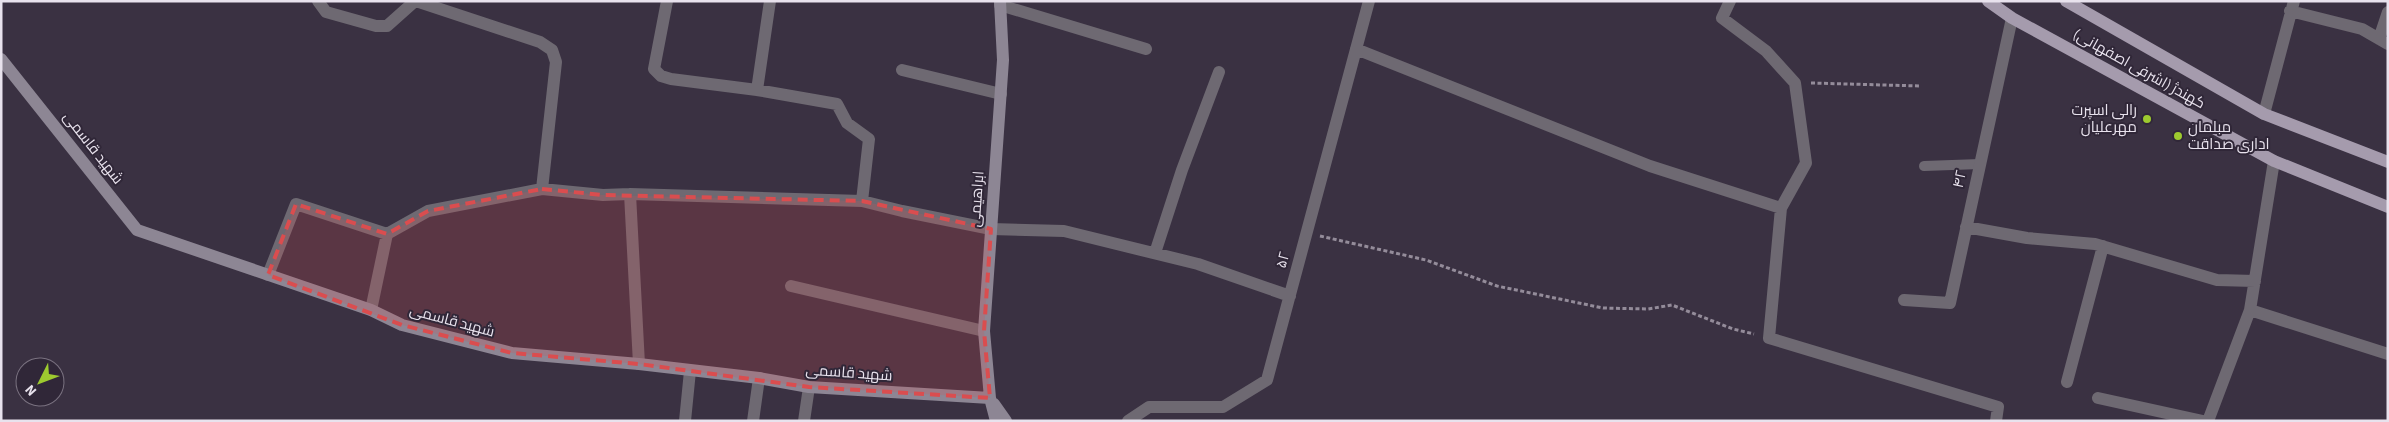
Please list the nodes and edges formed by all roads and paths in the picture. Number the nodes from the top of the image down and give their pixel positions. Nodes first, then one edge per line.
1 (318, 1) edge
2 (416, 1) edge
3 (667, 1) edge
4 (770, 1) edge
5 (1369, 1) edge
6 (1730, 1) edge
7 (1988, 1) edge
8 (2066, 1) edge
9 (1000, 3) edge
10 (2292, 6) edge
11 (2388, 12) edge
12 (2012, 18) junction
13 (2383, 42) edge
14 (1146, 49) dead end
15 (1356, 49) junction
16 (1, 59) edge
17 (902, 70) dead end
18 (1219, 72) dead end
19 (1795, 83) junction
20 (1920, 86) dead end
21 (757, 90) junction
22 (1001, 94) junction
23 (2264, 114) junction
24 (2274, 162) junction
25 (2388, 162) edge
26 (1980, 164) junction
27 (1924, 166) dead end
28 (542, 189) junction
29 (630, 194) junction
30 (862, 201) junction
31 (2388, 207) edge
32 (1781, 208) junction
33 (1966, 227) junction
34 (991, 229) junction
35 (1307, 233) junction
36 (387, 234) junction
37 (2103, 246) junction
38 (1155, 253) junction
39 (268, 275) junction
40 (2255, 281) junction
41 (790, 286) dead end
42 (1290, 296) junction
43 (1904, 300) dead end
44 (371, 310) junction
45 (2250, 310) junction
46 (984, 331) junction
47 (1769, 338) junction
48 (2388, 354) edge
49 (639, 364) junction
50 (690, 371) junction
51 (759, 378) junction
52 (2067, 382) dead end
53 (809, 387) junction
54 (990, 398) junction
55 (2098, 398) dead end
56 (685, 421) edge
57 (753, 421) edge
58 (804, 421) edge
59 (996, 421) edge
60 (1006, 421) edge
61 (1128, 421) edge
62 (1996, 421) edge
63 (2203, 421) edge
64 (2208, 421) edge

1 - 2 street
2 - 28 street
3 - 21 street
4 - 21 street
5 - 15 street, ۵۲
6 - 19 street
7 - 12 main road, کهندژ (اشرفی اصفهانی)
8 - 23 main road, کهندژ (اشرفی اصفهانی)
9 - 14 street
9 - 22 street, ابراهیمی
10 - 13 street
10 - 23 street
11 - 13 street
12 - 24 main road, کهندژ (اشرفی اصفهانی)
12 - 26 street, ۴۲
15 - 32 street
15 - 35 street, ۵۲
16 - 39 street, شهید قاسمی
17 - 22 street
18 - 38 street
19 - 20 path
19 - 32 street
21 - 30 street
22 - 34 street, ابراهیمی
23 - 25 main road, کهندژ (اشرفی اصفهانی)
24 - 31 main road, کهندژ (اشرفی اصفهانی)
24 - 40 street
26 - 27 lane
26 - 33 street, ۴۲
28 - 29 street
28 - 36 street
29 - 30 street
29 - 49 street
30 - 34 street
32 - 47 street
33 - 37 street
33 - 43 street, ۴۲
34 - 38 street
34 - 46 street, ابراهیمی
35 - 42 street, ۵۲
35 - 47 path
36 - 39 street
36 - 44 street
37 - 40 street
37 - 52 street
38 - 42 street
39 - 44 street, شهید قاسمی
40 - 45 street
41 - 46 street
42 - 61 street, ۵۲
44 - 49 street, شهید قاسمی
45 - 48 street
45 - 64 street
46 - 54 street, ابراهیمی
47 - 62 street
49 - 50 street, شهید قاسمی
50 - 51 street, شهید قاسمی
50 - 56 street
51 - 53 street, شهید قاسمی
51 - 57 street
53 - 54 street, شهید قاسمی
53 - 58 street
54 - 59 street, ابراهیمی
54 - 60 street
55 - 63 street

